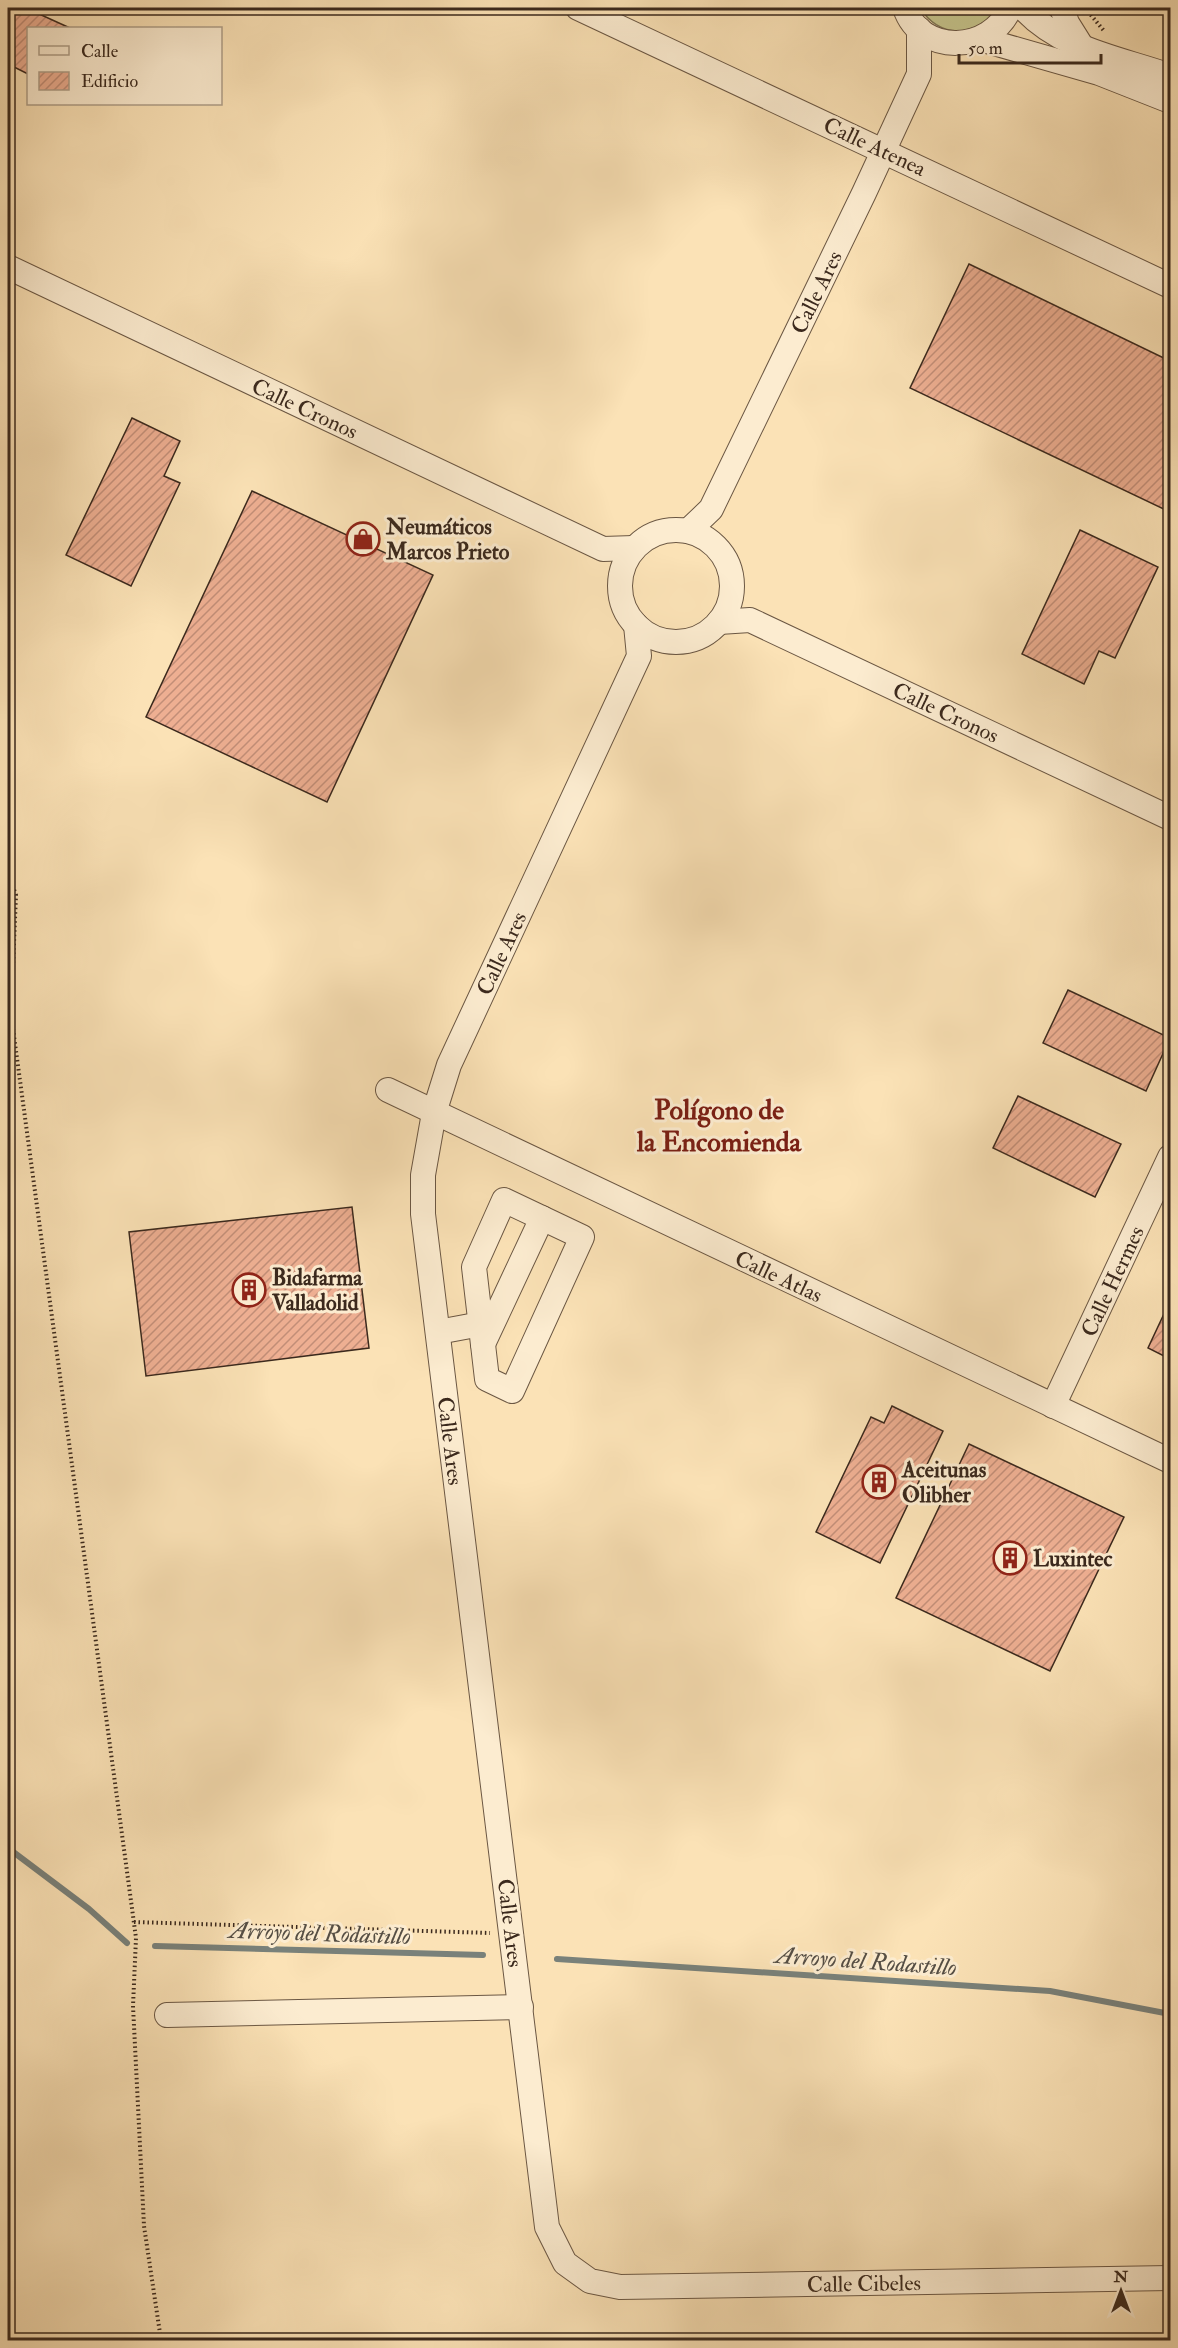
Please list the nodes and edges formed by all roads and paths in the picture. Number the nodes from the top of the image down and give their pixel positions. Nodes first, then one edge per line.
1 (578, 8) edge
2 (905, 8) edge
3 (1010, 8) edge
4 (1023, 8) edge
5 (1062, 8) edge
6 (1085, 8) edge
7 (919, 29) junction
8 (1115, 36) dead end
9 (980, 39) junction
10 (955, 44) junction
11 (1082, 47) junction
12 (919, 74) junction
13 (1170, 76) edge
14 (1170, 100) edge
15 (884, 151) junction
16 (8, 267) edge
17 (1170, 286) edge
18 (711, 509) junction
19 (688, 531) junction
20 (714, 544) junction
21 (634, 548) junction
22 (603, 549) junction
23 (620, 577) junction
24 (732, 596) junction
25 (750, 620) junction
26 (719, 622) junction
27 (636, 625) junction
28 (662, 640) junction
29 (639, 656) junction
30 (1170, 818) edge
31 (8, 873) edge
32 (388, 1090) dead end
33 (434, 1113) junction
34 (1170, 1157) edge
35 (542, 1218) junction
36 (438, 1332) junction
37 (482, 1334) junction
38 (1053, 1406) junction
39 (1170, 1461) edge
40 (134, 1922) junction
41 (513, 1934) junction
42 (522, 2007) junction
43 (167, 2015) dead end
44 (565, 2263) joint
45 (1170, 2278) edge
46 (162, 2340) edge

1 - 15 street, Calle Atenea
2 - 7 street
3 - 9 street
4 - 11 street
5 - 11 street
6 - 8 path
7 - 10 street
7 - 12 street, Calle Ares
9 - 10 street
9 - 14 street
10 - 12 street, Calle Ares
11 - 13 street
12 - 15 street, Calle Ares
15 - 17 street, Calle Atenea
15 - 18 street, Calle Ares
16 - 22 street, Calle Cronos
18 - 19 street, Calle Ares
18 - 20 street
19 - 20 street
19 - 21 street
20 - 24 street
21 - 22 street, Calle Cronos
21 - 23 street
22 - 23 street
23 - 27 street
24 - 25 street
24 - 26 street
25 - 26 street, Calle Cronos
25 - 30 street, Calle Cronos
26 - 28 street
27 - 28 street
27 - 29 street
28 - 29 street
29 - 33 street, Calle Ares
31 - 40 path
32 - 33 street, Calle Atlas
33 - 36 street, Calle Ares
33 - 38 street, Calle Atlas
34 - 38 street, Calle Hermes
35 - 37 street
35 - 37 street
35 - 37 street
36 - 37 street
36 - 41 street, Calle Ares
38 - 39 street, Calle Atlas
40 - 41 path
40 - 46 path
41 - 42 street, Calle Ares
42 - 43 street
42 - 44 street, Calle Ares
44 - 45 street, Calle Cibeles

